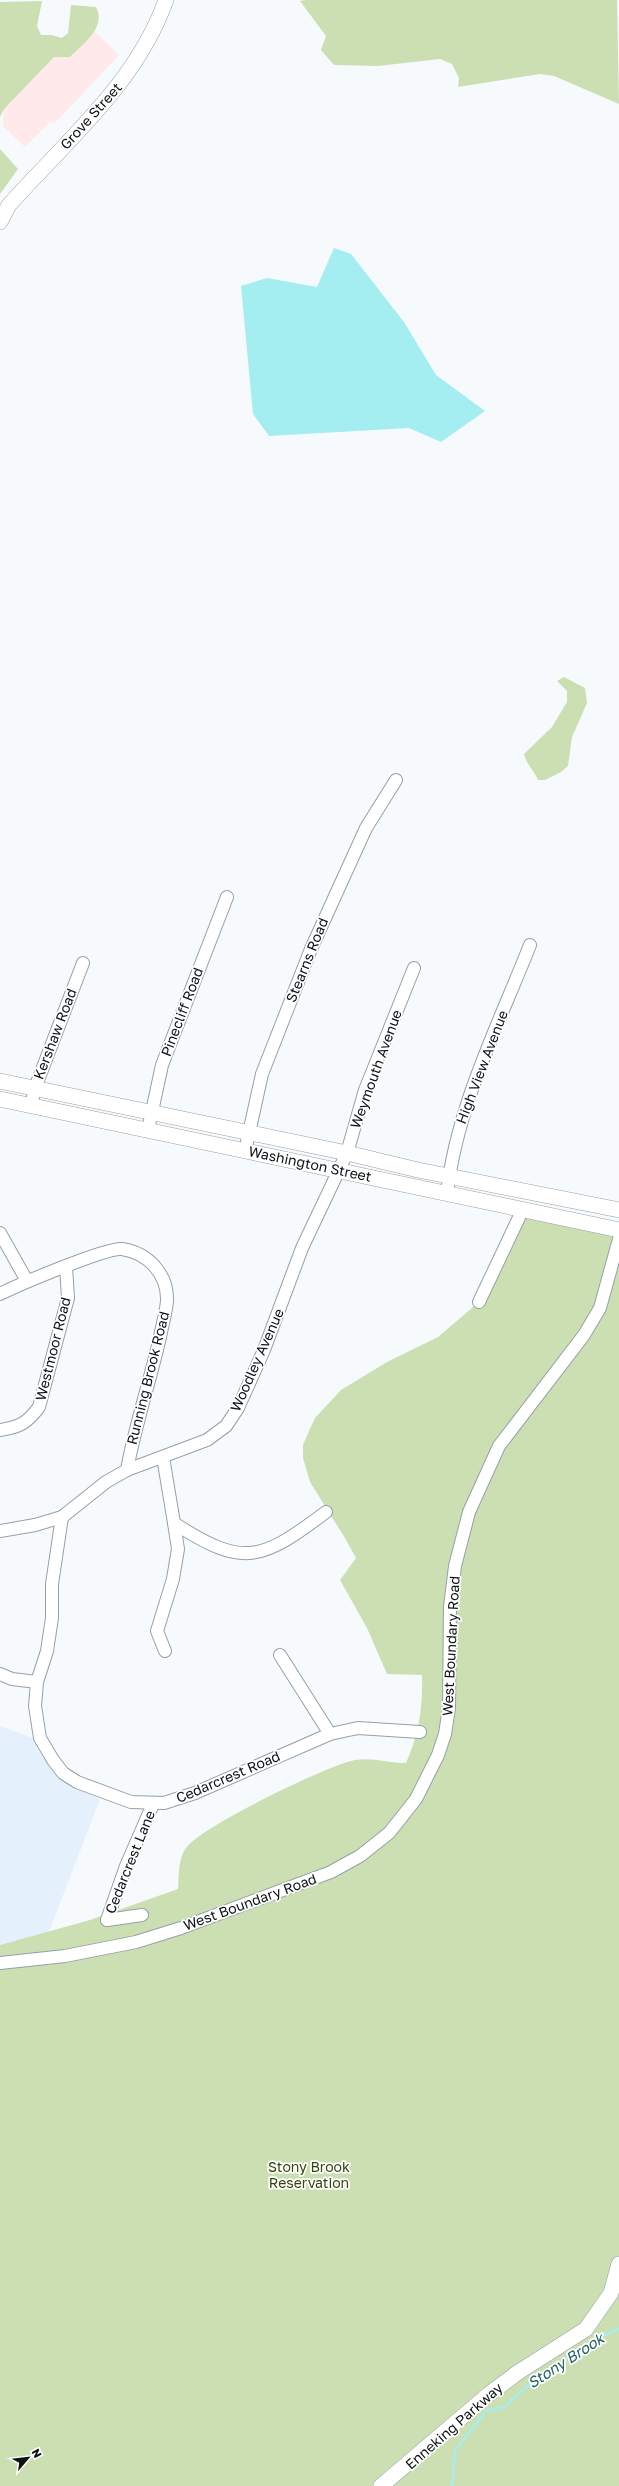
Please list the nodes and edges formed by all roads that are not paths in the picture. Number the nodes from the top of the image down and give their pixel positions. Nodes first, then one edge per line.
1 (166, 0) edge
2 (5, 203) edge
3 (0, 222) edge
4 (396, 780) dead end
5 (227, 898) dead end
6 (530, 946) dead end
7 (83, 964) dead end
8 (414, 968) dead end
9 (0, 1081) edge
10 (35, 1088) junction
11 (0, 1099) edge
12 (30, 1106) junction
13 (152, 1112) junction
14 (148, 1130) junction
15 (249, 1132) junction
16 (245, 1151) junction
17 (347, 1153) junction
18 (338, 1169) junction
19 (449, 1177) junction
20 (447, 1193) junction
21 (523, 1210) junction
22 (619, 1210) edge
23 (619, 1230) edge
24 (0, 1233) edge
25 (619, 1239) edge
26 (66, 1267) junction
27 (27, 1281) junction
28 (0, 1294) edge
29 (479, 1302) dead end
30 (0, 1430) edge
31 (163, 1457) junction
32 (127, 1470) junction
33 (326, 1512) dead end
34 (62, 1517) junction
35 (174, 1523) junction
36 (0, 1531) edge
37 (165, 1652) dead end
38 (280, 1655) dead end
39 (0, 1674) edge
40 (37, 1682) junction
41 (420, 1732) dead end
42 (330, 1734) junction
43 (153, 1804) junction
44 (142, 1915) dead end
45 (0, 1963) edge
46 (619, 2264) edge
47 (381, 2486) edge

1 - 2 main road, Grove Street
2 - 3 main road, Grove Street
4 - 15 street, Stearns Road
5 - 13 street, Pinecliff Road
6 - 19 street, High View Avenue
7 - 10 street, Kershaw Road
8 - 17 street, Weymouth Avenue
9 - 10 main road, Washington Street
10 - 12 street, Kershaw Road
10 - 13 main road, Washington Street
11 - 12 main road, Washington Street
12 - 14 main road, Washington Street
13 - 14 street, Pinecliff Road
13 - 15 main road, Washington Street
14 - 16 main road, Washington Street
15 - 16 street, Stearns Road
15 - 17 main road, Washington Street
16 - 18 main road, Washington Street
17 - 18 street, Weymouth Avenue
17 - 19 main road, Washington Street
18 - 20 main road, Washington Street
18 - 31 street, Woodley Avenue
19 - 20 street, High View Avenue
19 - 22 main road, Washington Street
20 - 21 main road, Washington Street
21 - 23 main road, Washington Street
21 - 29 street
24 - 27 street
25 - 45 street, West Boundary Road
26 - 27 street, Running Brook Road
26 - 30 street, Westmoor Road
26 - 32 street, Running Brook Road
27 - 28 street, Running Brook Road
31 - 32 street, Woodley Avenue
31 - 35 street
32 - 34 street, Woodley Avenue
33 - 35 street
34 - 36 street, Woodley Avenue
34 - 40 street, Cedarcrest Road
35 - 37 street
38 - 42 street
39 - 40 street
40 - 43 street, Cedarcrest Road
41 - 42 street, Cedarcrest Road
42 - 43 street, Cedarcrest Road
43 - 44 street, Cedarcrest Lane
46 - 47 main road, Enneking Parkway

